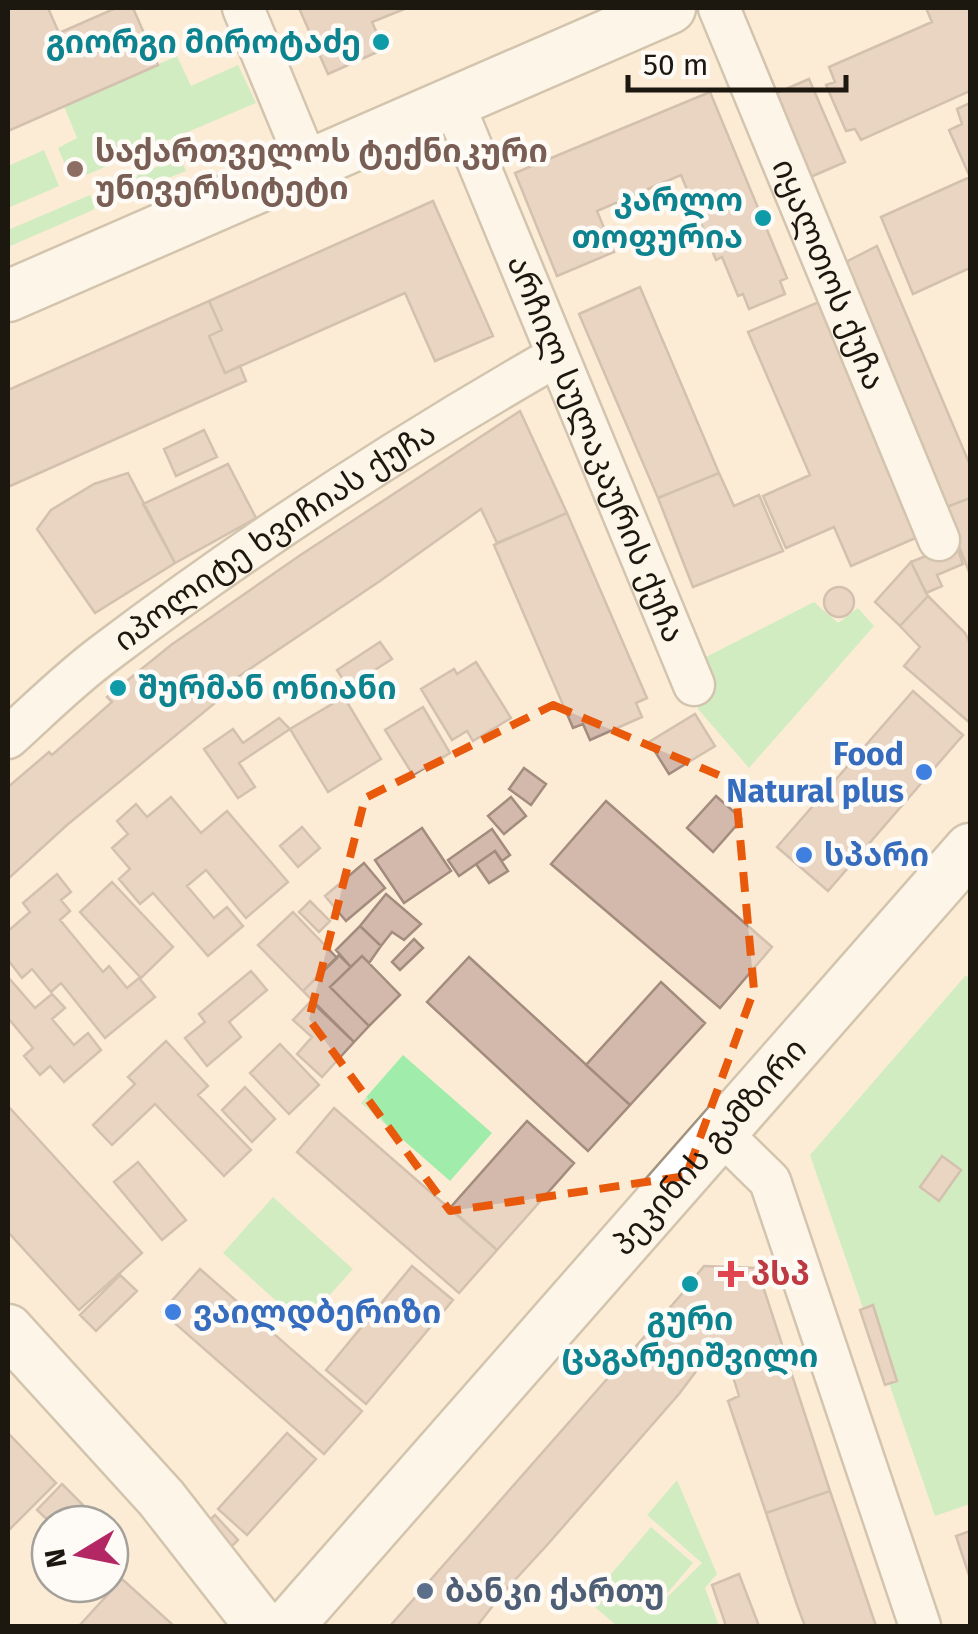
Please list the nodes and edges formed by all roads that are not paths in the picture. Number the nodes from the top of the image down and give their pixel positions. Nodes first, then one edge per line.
1 (243, 8) edge
2 (670, 8) edge
3 (720, 8) edge
4 (453, 102) junction
5 (308, 165) junction
6 (8, 296) edge
7 (558, 356) junction
8 (939, 540) dead end
9 (694, 685) dead end
10 (8, 738) edge
11 (970, 849) edge
12 (721, 1133) junction
13 (8, 1330) edge
14 (261, 1626) edge
15 (288, 1626) edge
16 (920, 1626) edge

1 - 5 street
2 - 4 main road
3 - 8 street, იყალთოს ქუჩა
4 - 5 main road
4 - 7 street, არჩილ სულაკაურის ქუჩა
5 - 6 main road
7 - 9 street, არჩილ სულაკაურის ქუჩა
7 - 10 street, იპოლიტე ხვიჩიას ქუჩა
11 - 12 main road, პეკინის გამზირი
12 - 15 main road, პეკინის გამზირი
12 - 16 street
13 - 14 main road

